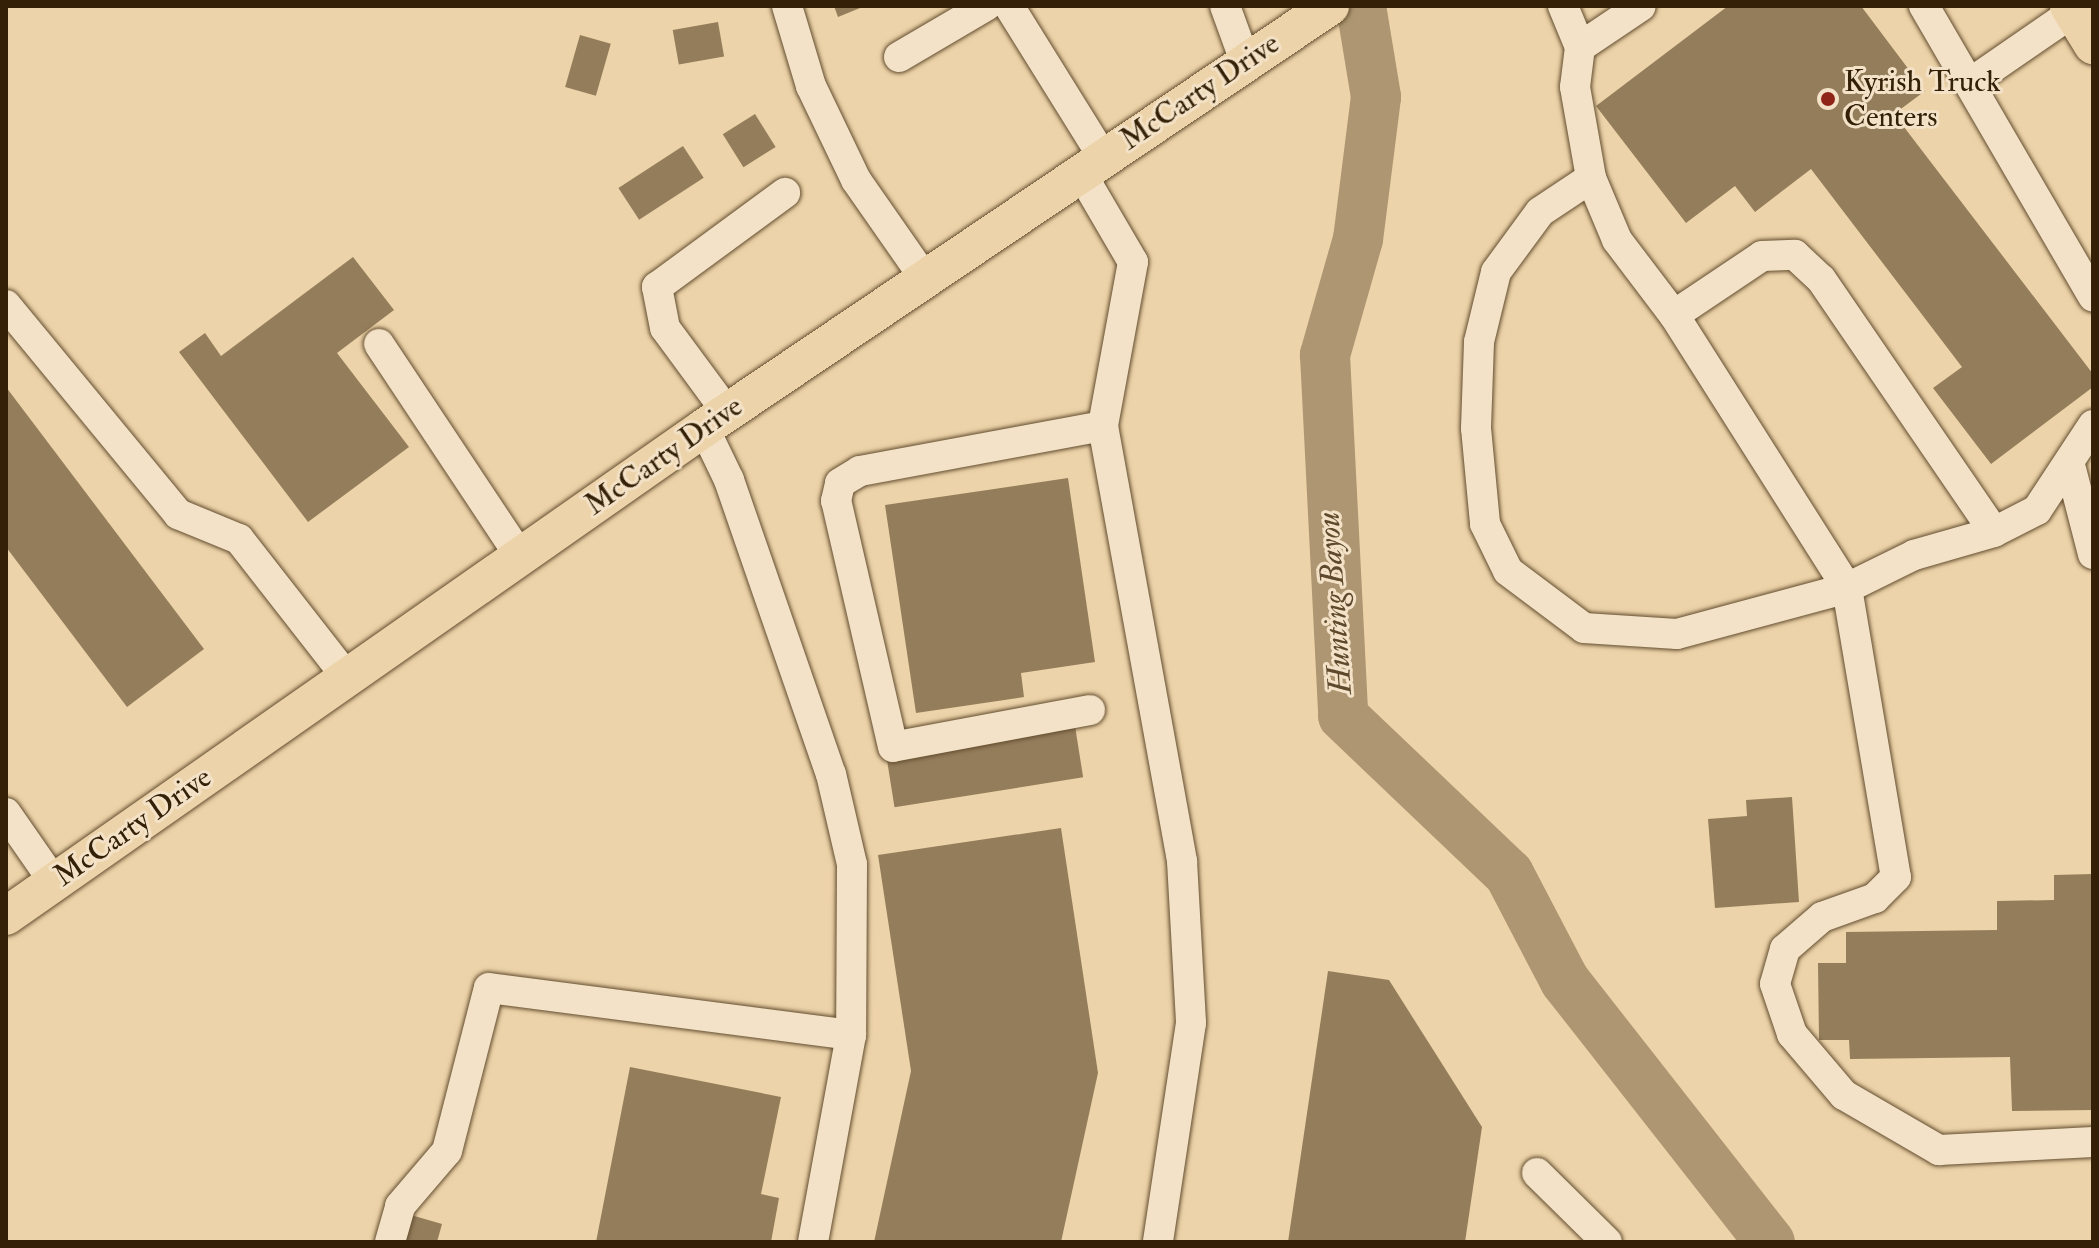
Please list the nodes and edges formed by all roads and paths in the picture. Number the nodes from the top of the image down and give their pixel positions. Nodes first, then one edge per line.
1 (787, 6) edge
2 (986, 6) edge
3 (1009, 6) edge
4 (1225, 6) edge
5 (1330, 6) edge
6 (1563, 6) edge
7 (1641, 6) edge
8 (1924, 6) edge
9 (2071, 9) edge
10 (2093, 45) edge
11 (1580, 47) junction
12 (1259, 51) junction
13 (899, 57) dead end
14 (1973, 81) junction
15 (1092, 165) junction
16 (1591, 178) junction
17 (785, 193) dead end
18 (925, 279) junction
19 (2093, 296) edge
20 (6, 305) edge
21 (1674, 315) junction
22 (379, 344) dead end
23 (715, 420) junction
24 (2093, 425) edge
25 (1103, 426) junction
26 (2071, 469) junction
27 (1994, 532) junction
28 (2093, 554) edge
29 (520, 556) junction
30 (1847, 588) junction
31 (347, 677) junction
32 (1090, 710) dead end
33 (6, 813) edge
34 (54, 882) junction
35 (6, 916) edge
36 (851, 1035) junction
37 (2093, 1142) edge
38 (1537, 1173) dead end
39 (390, 1242) edge
40 (813, 1242) edge
41 (1158, 1242) edge
42 (1607, 1242) edge

1 - 18 street
2 - 13 street
3 - 15 street
4 - 12 street
5 - 12 main road, McCarty Drive
6 - 11 street
7 - 11 street
8 - 14 street
9 - 10 main road
9 - 14 street
11 - 16 street
12 - 15 main road, McCarty Drive
14 - 19 street
15 - 18 main road, McCarty Drive
15 - 25 street
16 - 21 street
16 - 30 street
17 - 23 street
18 - 23 main road, McCarty Drive
20 - 31 street
21 - 27 street
21 - 30 street
22 - 29 street
23 - 29 main road, McCarty Drive
23 - 36 street
24 - 26 street
25 - 32 street
25 - 41 street
26 - 27 street
26 - 28 street
27 - 30 street
29 - 31 main road, McCarty Drive
30 - 37 street
31 - 34 main road, McCarty Drive
33 - 34 street
34 - 35 main road, McCarty Drive
36 - 39 street
36 - 40 street
38 - 42 street

